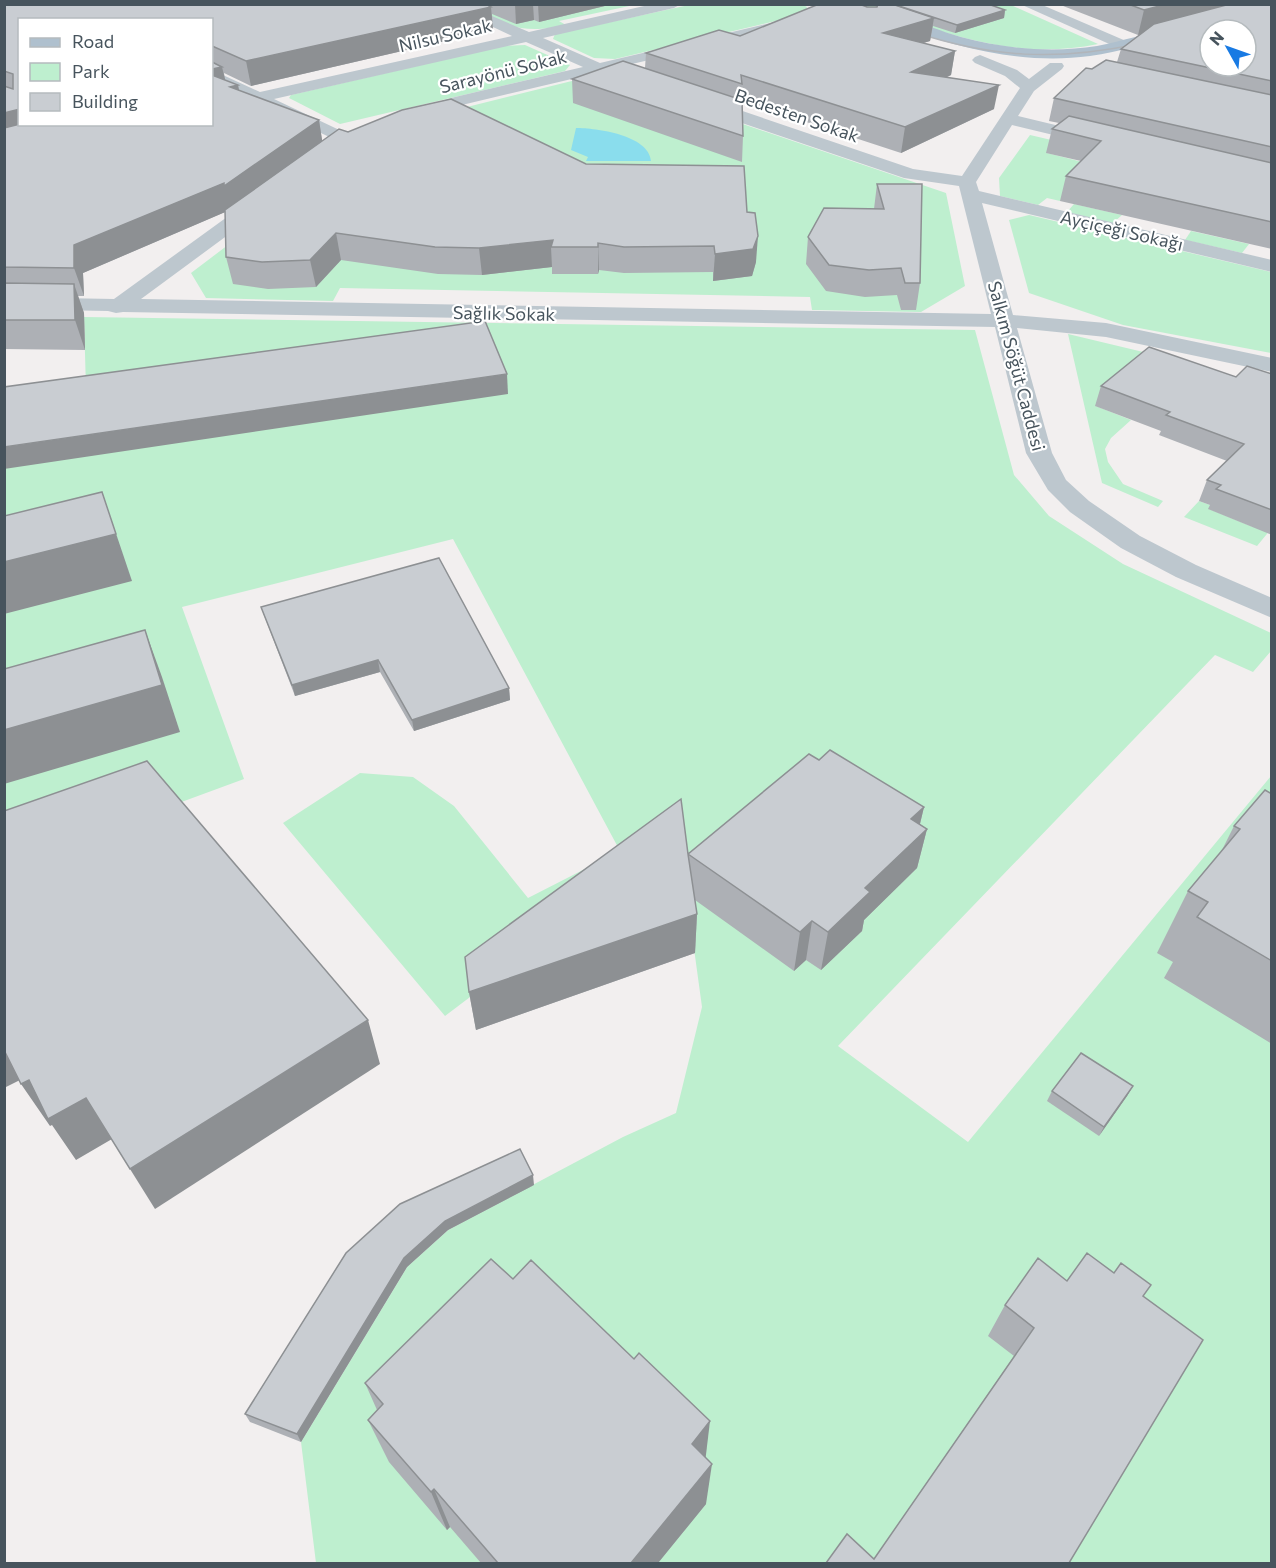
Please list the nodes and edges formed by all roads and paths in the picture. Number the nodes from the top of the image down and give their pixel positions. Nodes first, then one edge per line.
1 (451, 4) edge
2 (674, 4) edge
3 (812, 4) edge
4 (849, 4) edge
5 (1027, 4) edge
6 (836, 8) edge
7 (525, 37) junction
8 (1121, 44) junction
9 (980, 60) junction
10 (1052, 60) junction
11 (598, 69) junction
12 (1074, 70) dead end
13 (632, 80) edge
14 (219, 85) edge
15 (1029, 87) junction
16 (260, 97) junction
17 (688, 99) edge
18 (398, 119) edge
19 (1008, 119) junction
20 (366, 131) edge
21 (346, 140) junction
22 (1114, 145) edge
23 (328, 153) edge
24 (970, 189) junction
25 (275, 191) edge
26 (1272, 266) edge
27 (4, 303) edge
28 (116, 307) junction
29 (1004, 321) junction
30 (1272, 365) edge
31 (1272, 609) edge

1 - 7 street
2 - 7 street, Nilsu Sokak
3 - 6 main road
4 - 10 main road
5 - 8 street
6 - 9 main road
6 - 11 street, Sarayönü Sokak
7 - 11 street
7 - 16 street, Nilsu Sokak
8 - 10 main road
8 - 10 main road
9 - 10 main road
9 - 15 street
10 - 12 street
10 - 15 street
11 - 13 street
11 - 18 street, Sarayönü Sokak
14 - 16 street
15 - 19 street
16 - 21 street
17 - 24 street, Bedesten Sokak
19 - 22 street
19 - 24 street
20 - 21 street
21 - 23 street
24 - 26 street, Ayçiçeği Sokağı
24 - 29 street, Salkım Söğüt Caddesi
25 - 28 street
27 - 28 street, Sağlık Sokak
28 - 29 street, Sağlık Sokak
29 - 30 street, Sağlık Sokak
29 - 31 street, Salkım Söğüt Caddesi

